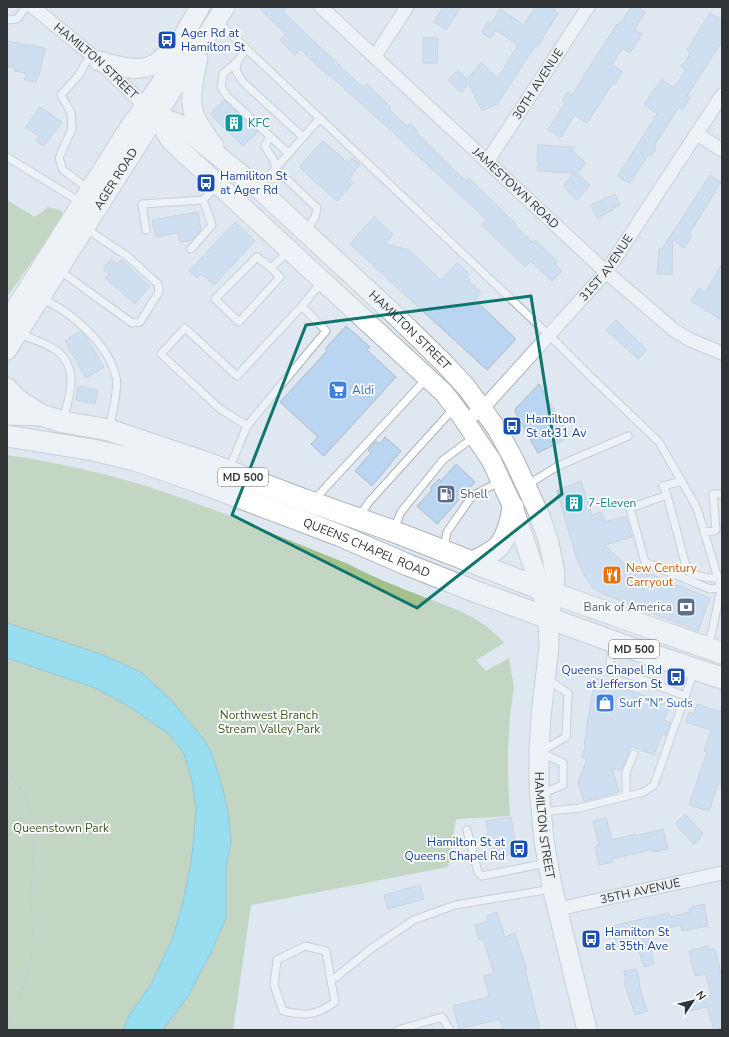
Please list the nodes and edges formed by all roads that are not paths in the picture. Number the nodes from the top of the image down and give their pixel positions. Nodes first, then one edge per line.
1 (200, 7) edge
2 (322, 7) edge
3 (407, 7) edge
4 (588, 7) edge
5 (34, 8) edge
6 (221, 14) edge
7 (7, 20) edge
8 (185, 33) junction
9 (200, 47) junction
10 (246, 49) junction
11 (375, 56) junction
12 (95, 58) junction
13 (238, 62) junction
14 (722, 95) edge
15 (150, 111) junction
16 (320, 118) junction
17 (697, 134) junction
18 (270, 136) junction
19 (303, 137) junction
20 (722, 150) edge
21 (288, 153) junction
22 (7, 157) edge
23 (225, 161) junction
24 (487, 162) junction
25 (275, 168) junction
26 (218, 185) junction
27 (258, 188) junction
28 (87, 197) junction
29 (203, 200) junction
30 (85, 228) junction
31 (146, 230) dead end
32 (305, 232) junction
33 (191, 249) dead end
34 (289, 251) junction
35 (271, 268) junction
36 (58, 270) junction
37 (606, 272) junction
38 (322, 281) junction
39 (40, 298) junction
40 (302, 306) junction
41 (12, 327) edge
42 (549, 335) junction
43 (7, 350) edge
44 (722, 353) edge
45 (427, 377) junction
46 (7, 388) edge
47 (483, 408) junction
48 (7, 414) edge
49 (460, 414) junction
50 (41, 415) junction
51 (63, 422) junction
52 (247, 426) junction
53 (109, 430) junction
54 (7, 436) edge
55 (476, 436) junction
56 (628, 436) dead end
57 (228, 471) junction
58 (501, 481) junction
59 (682, 481) junction
60 (526, 486) junction
61 (722, 494) edge
62 (667, 495) junction
63 (312, 503) junction
64 (513, 507) junction
65 (358, 518) junction
66 (393, 531) junction
67 (704, 533) junction
68 (443, 550) junction
69 (474, 562) junction
70 (720, 578) edge
71 (721, 588) junction
72 (548, 592) junction
73 (548, 617) junction
74 (615, 642) junction
75 (714, 650) edge
76 (695, 670) junction
77 (546, 678) junction
78 (722, 678) edge
79 (685, 696) junction
80 (539, 752) junction
81 (634, 754) dead end
82 (626, 796) junction
83 (540, 803) junction
84 (466, 830) dead end
85 (548, 863) junction
86 (722, 873) edge
87 (553, 888) junction
88 (558, 909) junction
89 (331, 981) junction
90 (398, 1030) edge
91 (450, 1030) edge
92 (587, 1030) edge

1 - 8 main road, AGER ROAD
2 - 11 street, JAMESTOWN ROAD
3 - 11 street
4 - 24 street, 30TH AVENUE
5 - 7 lane
5 - 12 street, HAMILTON STREET
6 - 9 main road, AGER ROAD
6 - 10 lane
8 - 12 main road
8 - 15 main road, AGER ROAD
9 - 15 main road, AGER ROAD
9 - 23 main road
10 - 13 lane
10 - 16 lane
11 - 24 street, JAMESTOWN ROAD
12 - 15 street, HAMILTON STREET
12 - 28 lane
13 - 18 lane
13 - 19 lane
14 - 17 street, 31ST AVENUE
15 - 23 main road, HAMILTON STREET
15 - 26 main road, HAMILTON STREET
15 - 28 main road, AGER ROAD
15 - 30 main road, AGER ROAD
16 - 19 lane
16 - 42 lane
17 - 20 street
17 - 37 street, 31ST AVENUE
18 - 21 lane
18 - 25 lane
19 - 21 lane
21 - 25 lane
22 - 28 lane
23 - 27 main road, HAMILTON STREET
24 - 37 street, JAMESTOWN ROAD
25 - 27 lane
25 - 32 lane
26 - 29 lane
26 - 34 main road, HAMILTON STREET
27 - 32 main road, HAMILTON STREET
28 - 41 main road, AGER ROAD
29 - 31 lane
29 - 33 lane
30 - 36 main road, AGER ROAD
30 - 36 lane
32 - 47 main road, HAMILTON STREET
34 - 35 lane
34 - 38 main road, HAMILTON STREET
35 - 35 lane
36 - 39 main road, AGER ROAD
37 - 42 street, 31ST AVENUE
37 - 44 street, JAMESTOWN ROAD
38 - 40 lane
38 - 45 main road, HAMILTON STREET
39 - 41 main road, AGER ROAD
39 - 53 lane
40 - 52 lane
40 - 52 lane
41 - 43 main road, AGER ROAD
41 - 51 lane
42 - 47 street, 31ST AVENUE
42 - 59 lane
45 - 49 main road, HAMILTON STREET
45 - 63 lane
46 - 50 main road
47 - 49 street, 31ST AVENUE
47 - 60 main road, HAMILTON STREET
48 - 50 main road, QUEENS CHAPEL ROAD / MD 500
49 - 55 main road, HAMILTON STREET
49 - 65 lane
50 - 51 main road, QUEENS CHAPEL ROAD / MD 500
51 - 53 main road, QUEENS CHAPEL ROAD / MD 500
52 - 57 lane
53 - 57 main road, QUEENS CHAPEL ROAD / MD 500
54 - 73 main road, QUEENS CHAPEL ROAD / MD 500
55 - 58 main road, HAMILTON STREET
55 - 66 lane
56 - 60 lane
57 - 63 main road, QUEENS CHAPEL ROAD / MD 500
58 - 64 main road, HAMILTON STREET
58 - 68 lane
59 - 62 lane
59 - 67 lane
60 - 72 main road, HAMILTON STREET
61 - 67 lane
62 - 70 lane
62 - 71 lane
63 - 65 main road, QUEENS CHAPEL ROAD / MD 500
64 - 69 main road
64 - 72 main road, HAMILTON STREET
65 - 66 main road, QUEENS CHAPEL ROAD / MD 500
66 - 68 main road, QUEENS CHAPEL ROAD / MD 500
67 - 70 lane
68 - 69 main road, QUEENS CHAPEL ROAD / MD 500
69 - 72 main road, QUEENS CHAPEL ROAD / MD 500
70 - 71 lane
71 - 75 lane
72 - 73 main road, HAMILTON STREET
72 - 75 main road, QUEENS CHAPEL ROAD / MD 500
73 - 74 main road, QUEENS CHAPEL ROAD / MD 500
73 - 77 main road, HAMILTON STREET
74 - 76 main road, QUEENS CHAPEL ROAD / MD 500
74 - 79 lane
76 - 78 main road, QUEENS CHAPEL ROAD / MD 500
76 - 79 lane
77 - 80 main road, HAMILTON STREET
77 - 80 lane
79 - 82 lane
80 - 83 main road, HAMILTON STREET
81 - 82 lane
82 - 83 lane
83 - 85 main road, HAMILTON STREET
84 - 85 lane
85 - 87 main road, HAMILTON STREET
86 - 88 street, 35TH AVENUE
87 - 88 main road, HAMILTON STREET
87 - 89 lane
88 - 92 main road, HAMILTON STREET
89 - 89 lane
90 - 91 lane

